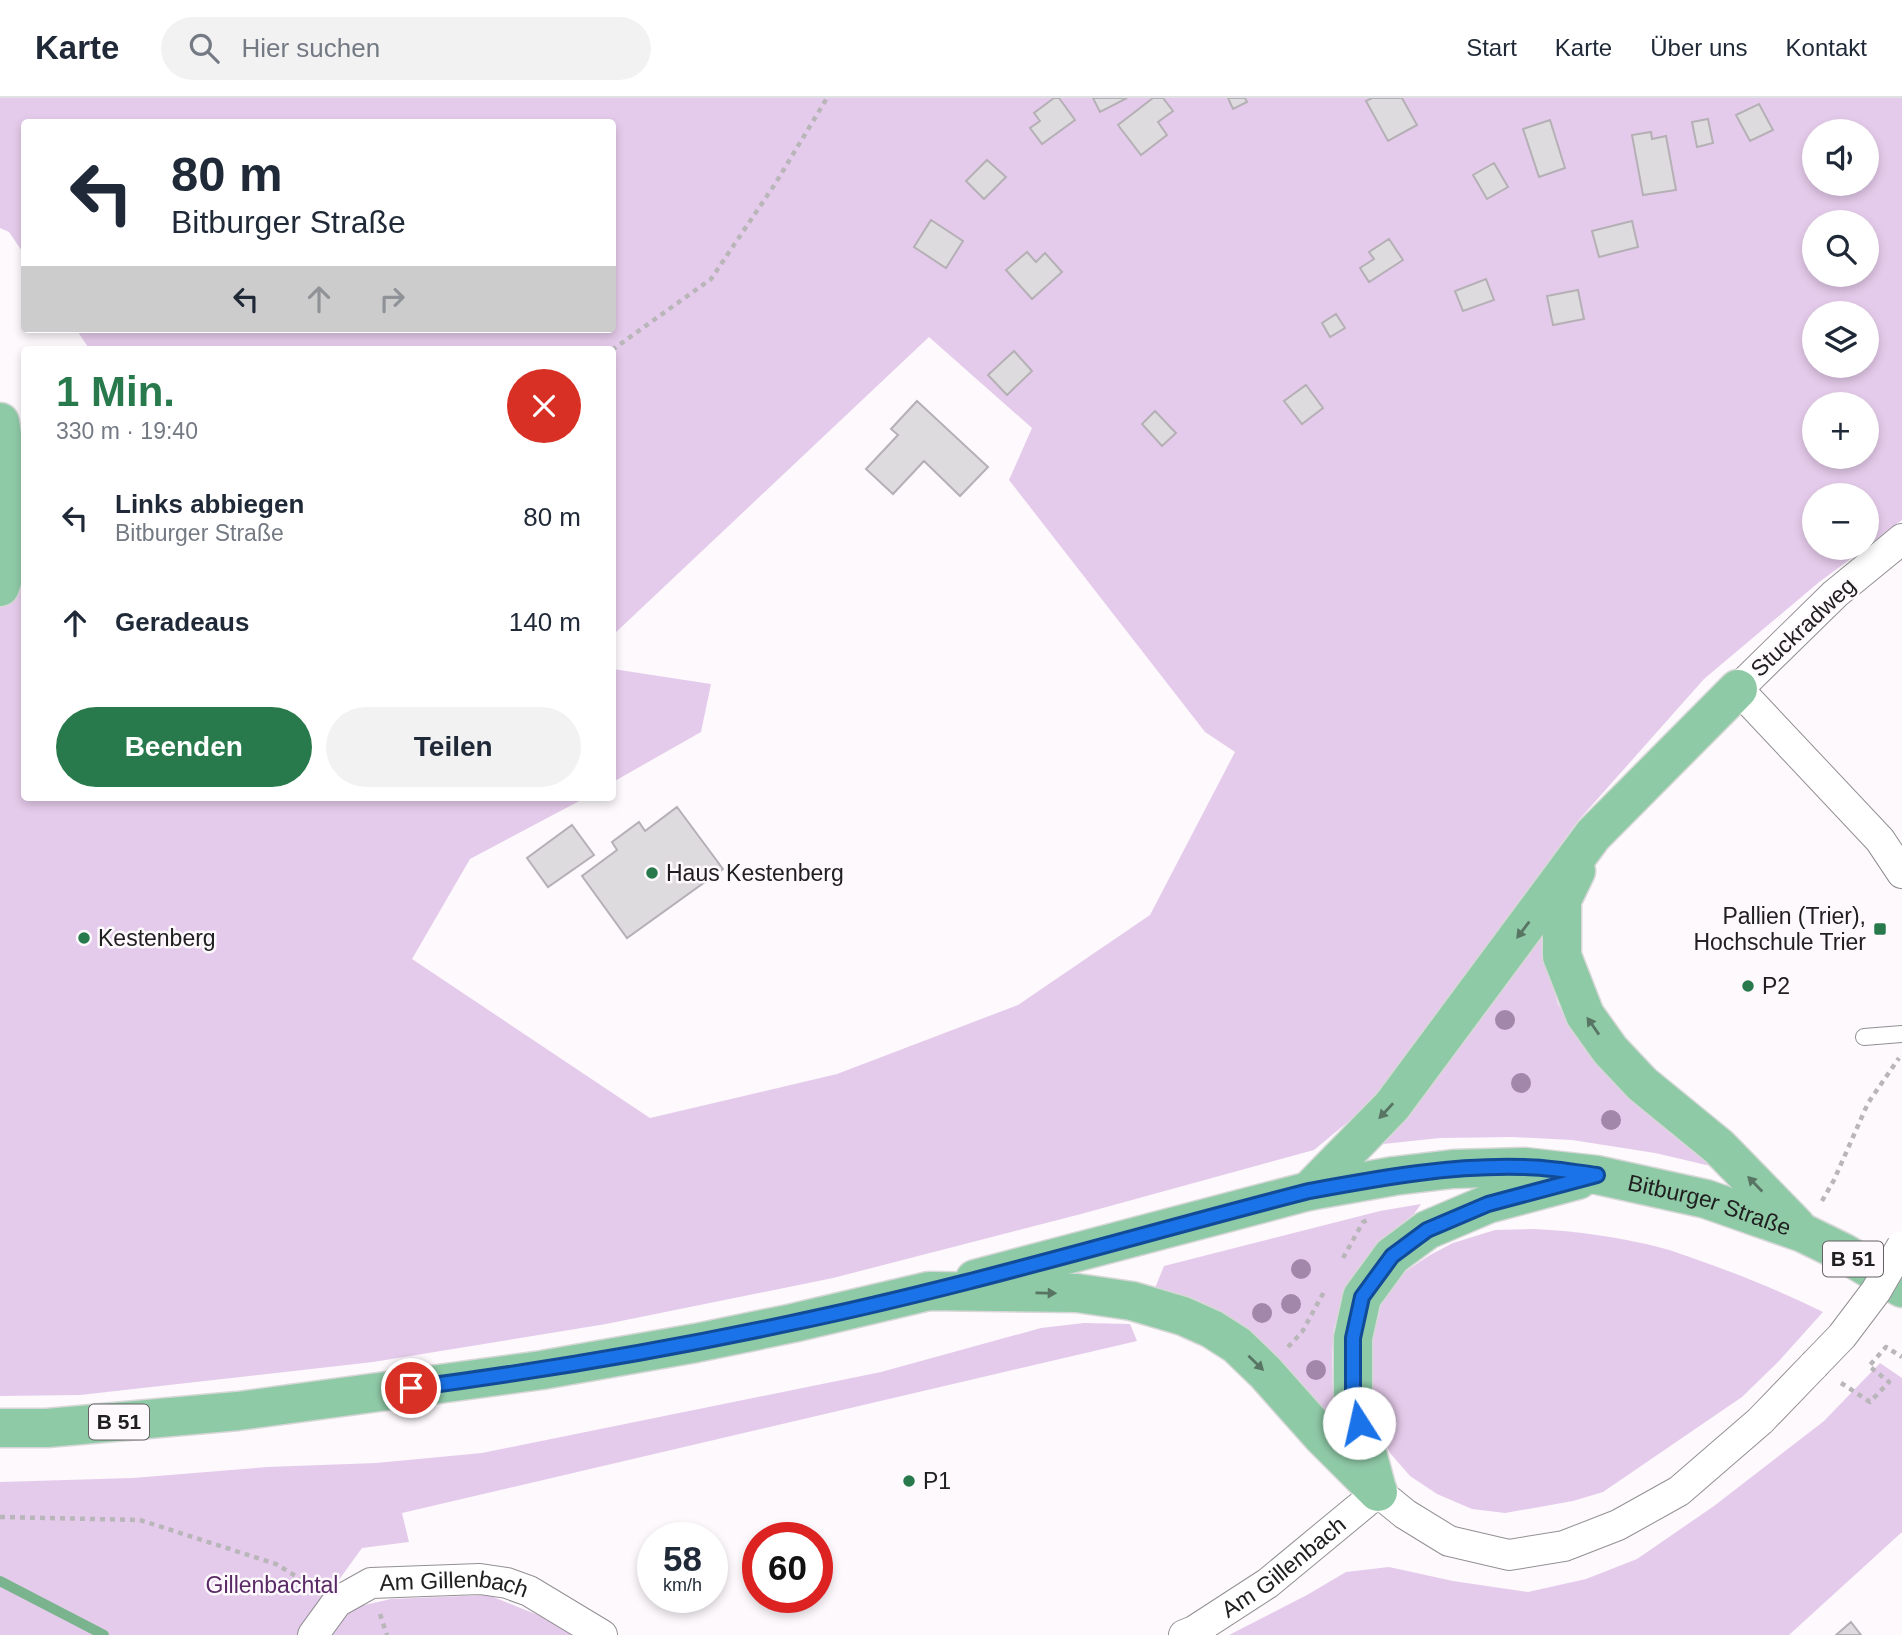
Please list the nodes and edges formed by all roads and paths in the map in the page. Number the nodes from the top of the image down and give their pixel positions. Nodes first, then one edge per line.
1 (827, 98) edge
2 (616, 347) edge
3 (0, 422) edge
4 (1902, 539) edge
5 (0, 587) edge
6 (1738, 689) junction
7 (1592, 835) junction
8 (1902, 873) edge
9 (1902, 1034) edge
10 (1864, 1037) dead end
11 (1902, 1055) edge
12 (1597, 1175) junction
13 (1309, 1191) junction
14 (1803, 1233) junction
15 (1902, 1246) edge
16 (1902, 1288) edge
17 (929, 1291) junction
18 (1902, 1357) edge
19 (1814, 1365) junction
20 (0, 1428) edge
21 (1378, 1492) junction
22 (0, 1517) edge
23 (337, 1602) junction
24 (313, 1635) edge
25 (602, 1635) edge
26 (1184, 1635) edge

1 - 2 path
3 - 5 main road
4 - 6 street, Stuckradweg
6 - 7 main road
6 - 8 street
7 -> 13 main road
14 -> 7 main road
9 - 10 lane
11 - 14 path
12 - 13 main road, Bitburger Straße / B 51
12 - 14 main road, Bitburger Straße / B 51
12 - 21 main road
13 - 17 main road, Bitburger Straße / B 51
14 - 16 main road, Bitburger Straße / B 51
15 - 19 street, bridge
17 - 20 main road, B 51
17 -> 21 main road
18 - 19 path
19 - 21 street
21 - 26 street, Am Gillenbach
22 - 23 path
23 - 24 street, Am Gillenbach
23 - 25 street, Am Gillenbach

